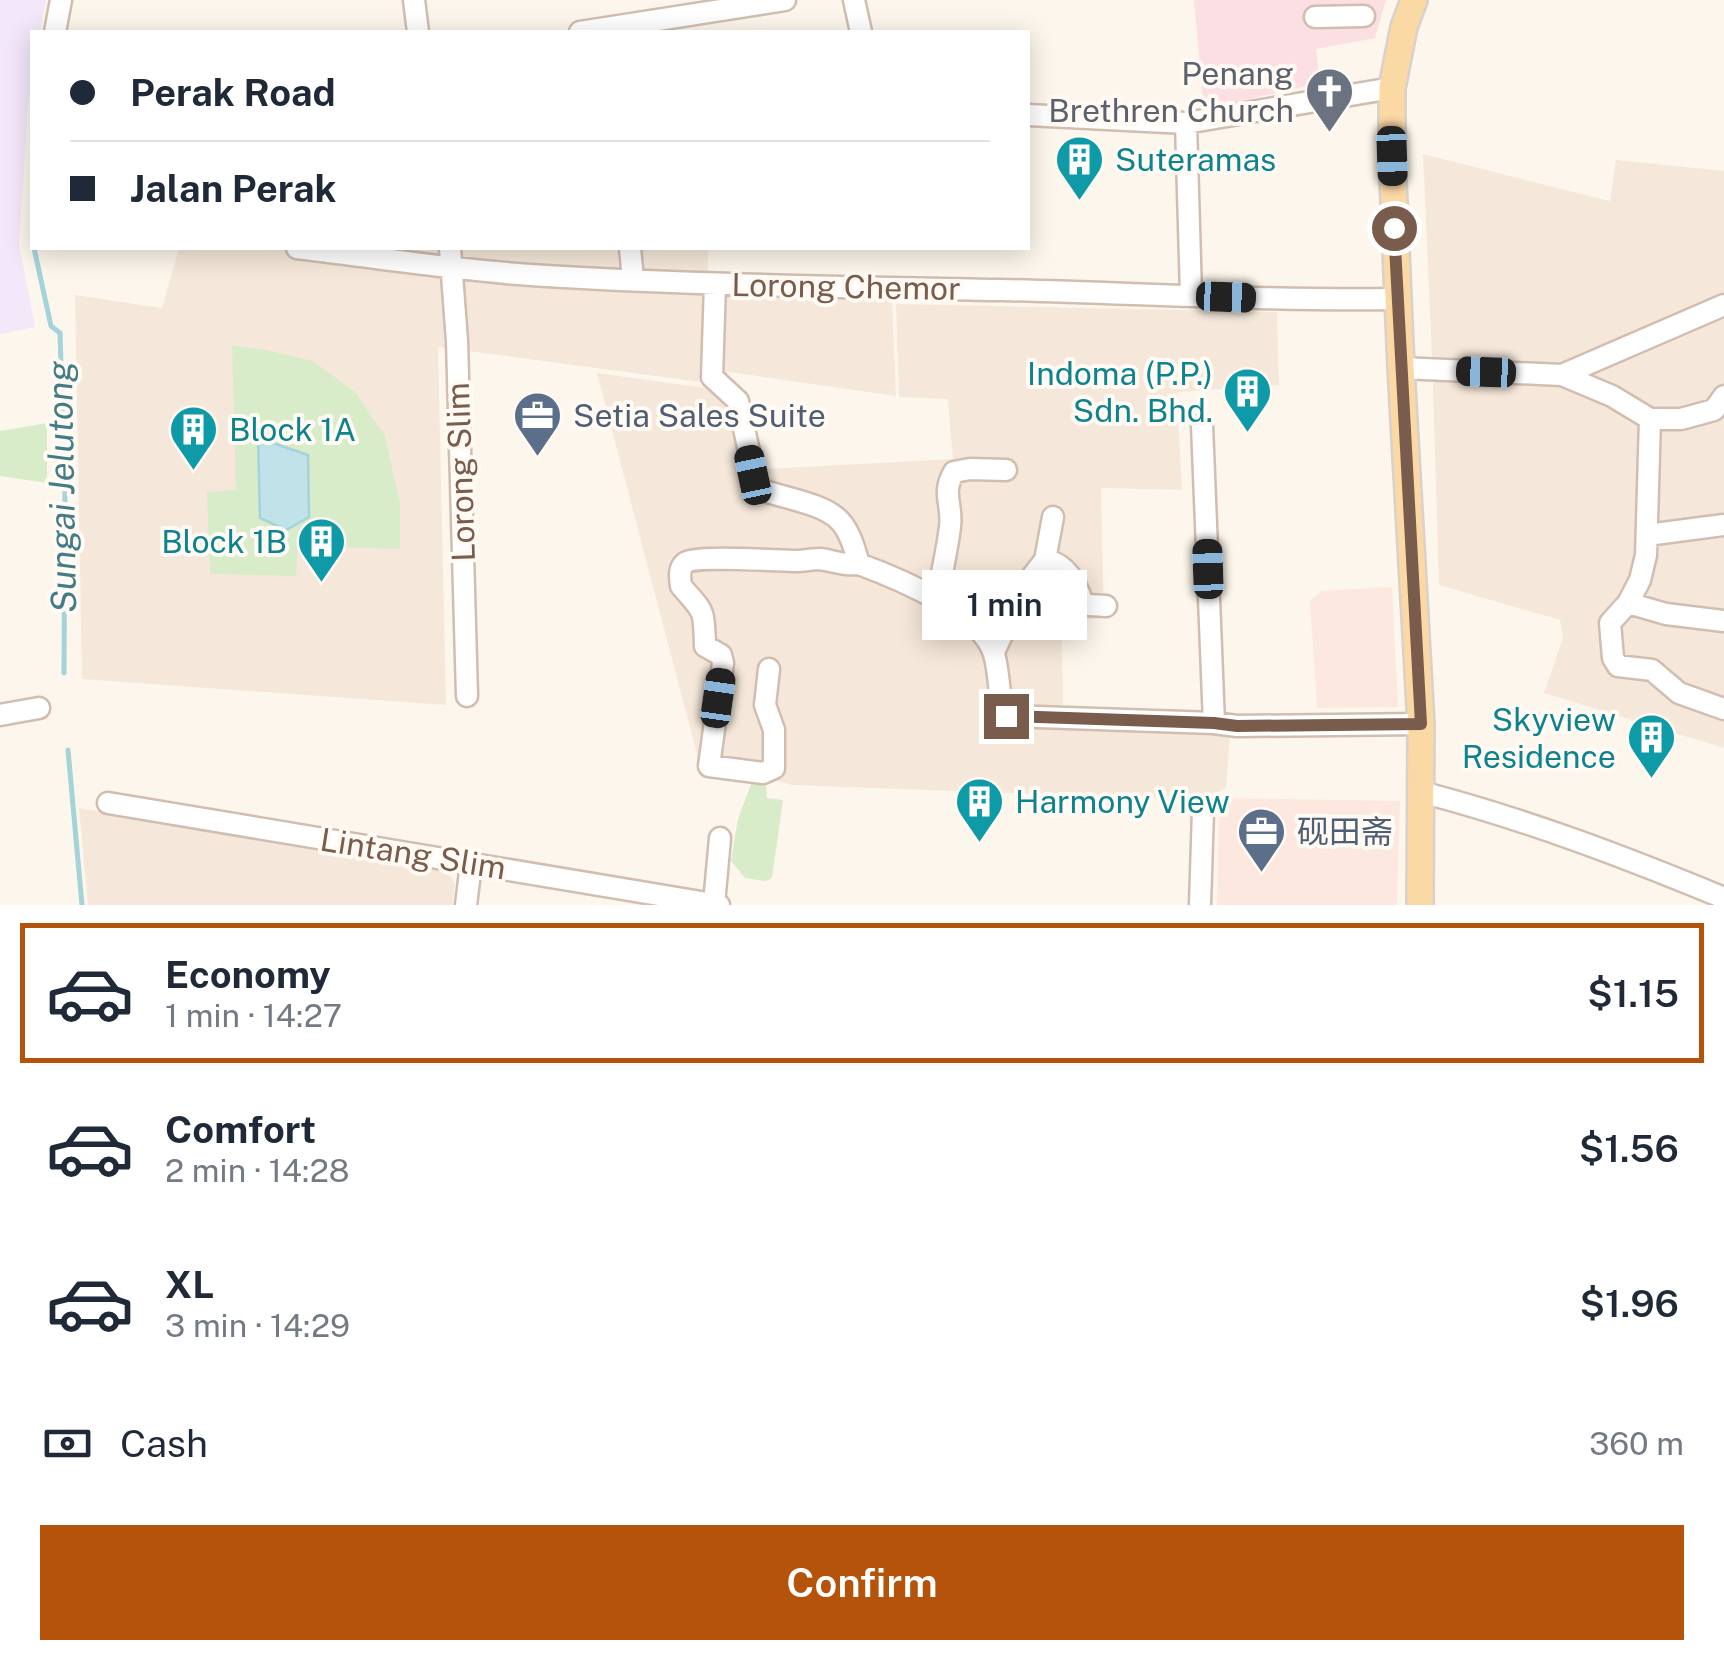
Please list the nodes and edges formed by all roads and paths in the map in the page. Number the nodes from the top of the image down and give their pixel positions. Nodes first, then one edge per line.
1 (61, 0) edge
2 (414, 0) edge
3 (785, 0) edge
4 (854, 0) edge
5 (1414, 0) edge
6 (1364, 16) dead end
7 (1315, 17) dead end
8 (55, 30) edge
9 (418, 30) edge
10 (606, 30) edge
11 (861, 30) edge
12 (1392, 88) junction
13 (1030, 115) edge
14 (1186, 123) junction
15 (328, 250) edge
16 (630, 250) edge
17 (452, 258) edge
18 (633, 279) junction
19 (715, 284) junction
20 (1191, 296) junction
21 (1397, 300) junction
22 (1724, 305) edge
23 (1400, 368) junction
24 (1562, 375) junction
25 (1720, 406) edge
26 (1650, 419) junction
27 (1202, 425) dead end
28 (1006, 470) dead end
29 (1053, 517) dead end
30 (1724, 525) edge
31 (1647, 535) junction
32 (1045, 560) junction
33 (859, 564) junction
34 (937, 600) junction
35 (1628, 604) junction
36 (1106, 606) dead end
37 (1724, 621) edge
38 (994, 652) junction
39 (769, 669) dead end
40 (467, 696) dead end
41 (39, 708) dead end
42 (1724, 708) edge
43 (0, 715) edge
44 (1214, 723) junction
45 (1421, 724) junction
46 (1421, 792) junction
47 (108, 804) dead end
48 (1203, 810) dead end
49 (720, 838) dead end
50 (471, 864) junction
51 (1724, 898) edge
52 (716, 904) edge
53 (466, 905) edge
54 (1200, 905) edge
55 (1420, 905) edge

1 - 8 street
2 - 9 street
3 - 10 street
4 - 11 street
5 - 12 main road
6 - 7 street
12 - 14 street
12 - 21 main road
13 - 14 street
14 - 20 street
15 - 17 street, Lorong Chemor
16 - 18 street
17 - 18 street, Lorong Chemor
17 - 40 street, Lorong Slim
18 - 19 street, Lorong Chemor
19 - 20 street, Lorong Chemor
19 - 33 street
20 - 21 street, Lorong Chemor
21 - 23 main road
22 - 24 street
23 - 24 street
23 - 45 main road
24 - 26 street
25 - 26 street
26 - 31 street
27 - 44 street
28 - 34 street
29 - 32 street
30 - 31 street
31 - 35 street
32 - 36 street
32 - 38 street
33 - 34 street
33 - 39 street
34 - 38 street
35 - 37 street
35 - 42 street
38 - 44 street
41 - 43 street
44 - 45 street
45 - 46 main road
46 - 51 street
46 - 55 main road
47 - 50 street, Lintang Slim
48 - 54 street
49 - 52 street
50 - 52 street, Lintang Slim
50 - 53 street

